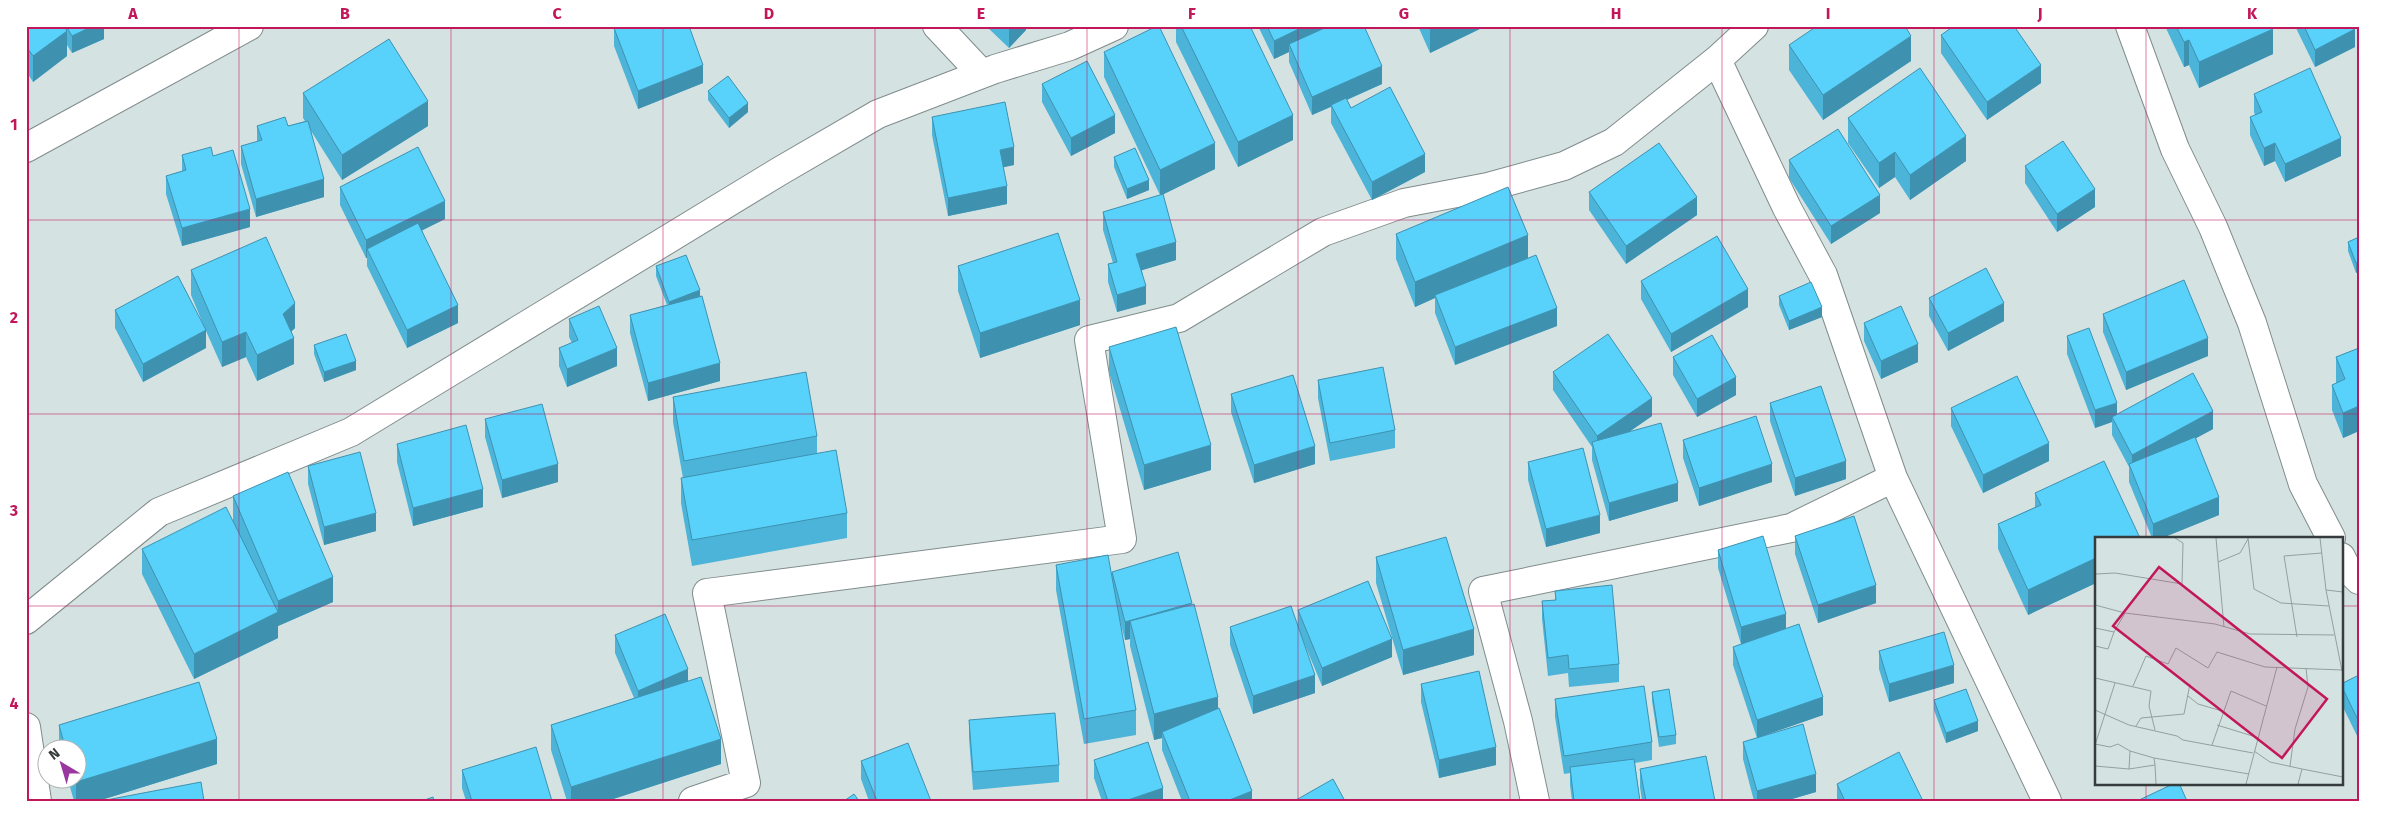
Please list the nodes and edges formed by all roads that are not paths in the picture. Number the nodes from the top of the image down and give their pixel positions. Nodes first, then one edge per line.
1 (249, 26) edge
2 (938, 26) edge
3 (1114, 26) edge
4 (1754, 26) edge
5 (2130, 26) edge
6 (1717, 60) junction
7 (982, 74) junction
8 (26, 148) edge
9 (1892, 478) junction
10 (2330, 537) edge
11 (2342, 559) edge
12 (2359, 580) edge
13 (26, 620) edge
14 (26, 726) edge
15 (38, 801) edge
16 (693, 801) edge
17 (1535, 801) edge
18 (2047, 801) edge

1 - 8 street
2 - 7 street
3 - 7 street
4 - 6 street
5 - 10 street
6 - 9 street
6 - 16 street
7 - 13 street
9 - 17 street
9 - 18 street
11 - 12 street
14 - 15 street

